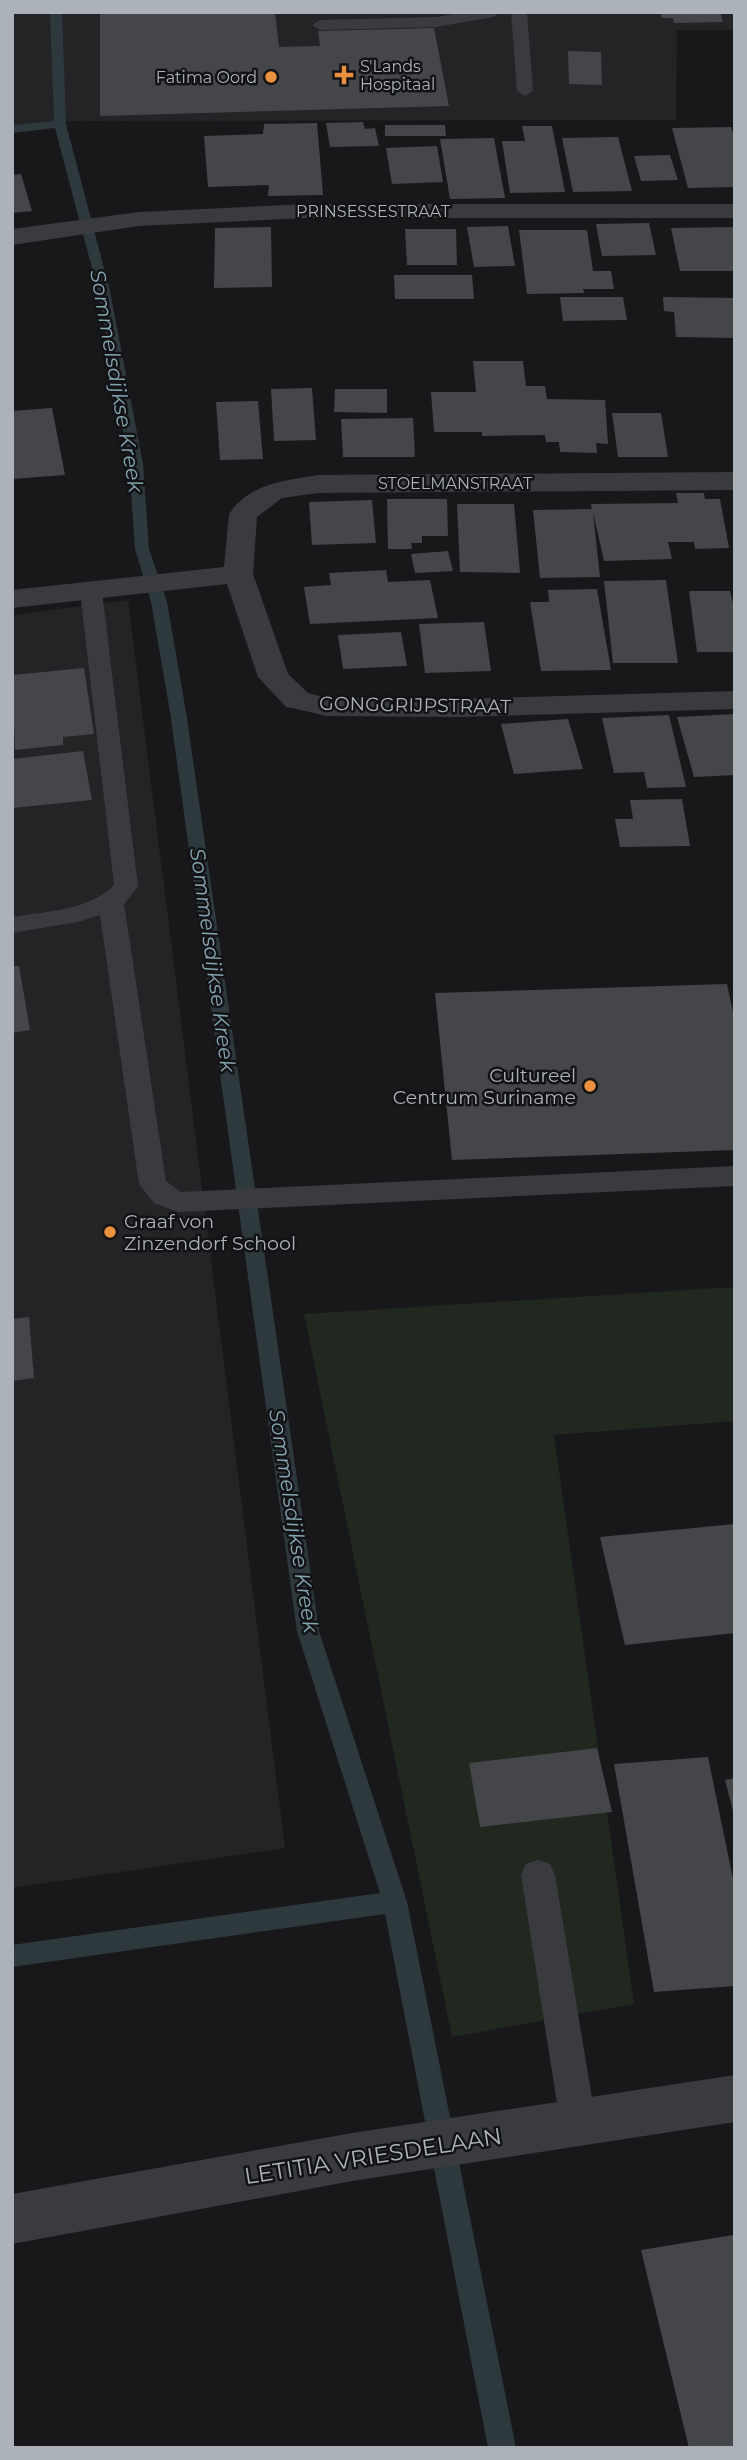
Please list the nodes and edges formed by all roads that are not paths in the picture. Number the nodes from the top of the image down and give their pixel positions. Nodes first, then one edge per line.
1 (493, 12) edge
2 (519, 12) edge
3 (320, 25) dead end
4 (525, 91) dead end
5 (735, 211) edge
6 (12, 237) edge
7 (735, 481) edge
8 (239, 575) junction
9 (97, 590) junction
10 (12, 599) edge
11 (735, 700) edge
12 (111, 903) junction
13 (12, 925) edge
14 (735, 1175) edge
15 (538, 1875) dead end
16 (734, 2099) edge
17 (578, 2122) junction
18 (12, 2219) edge

1 - 3 lane
2 - 4 lane
5 - 6 street, PRINSESSESTRAAT
7 - 8 street, STOELMANSTRAAT
8 - 9 street
8 - 11 street, GONGGRIJPSTRAAT
9 - 10 street
9 - 12 lane
12 - 13 lane
12 - 14 lane
15 - 17 lane
16 - 17 street, LETITIA VRIESDELAAN
17 - 18 street, LETITIA VRIESDELAAN

